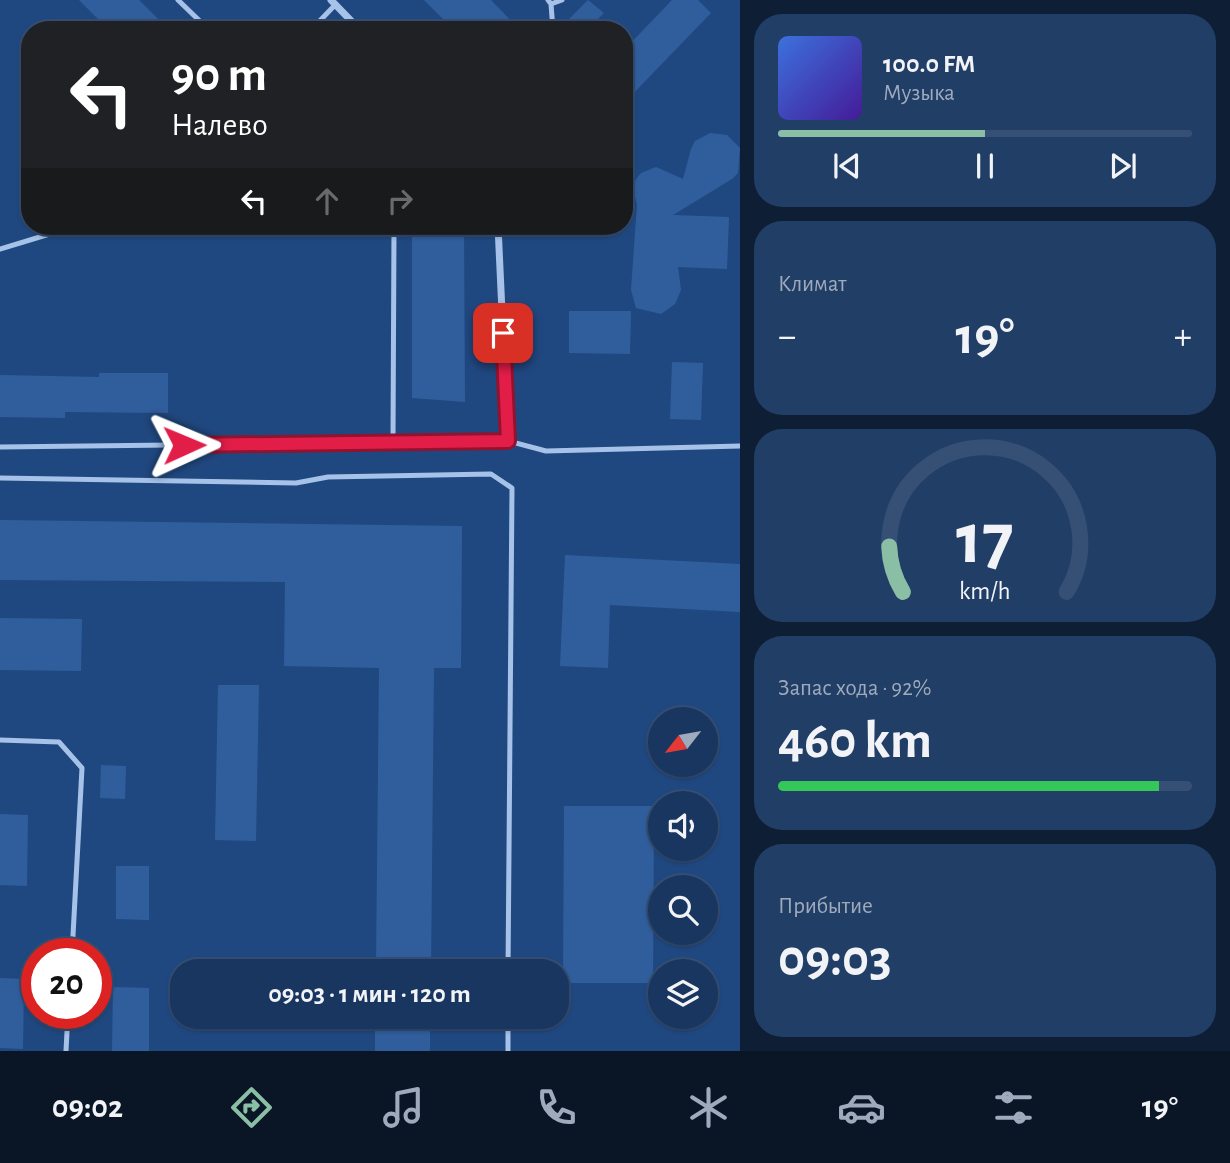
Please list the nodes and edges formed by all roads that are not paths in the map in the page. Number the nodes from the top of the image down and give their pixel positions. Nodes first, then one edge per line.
1 (178, 0) edge
2 (562, 0) edge
3 (333, 2) edge
4 (550, 2) edge
5 (200, 21) edge
6 (318, 21) edge
7 (351, 21) edge
8 (553, 21) edge
9 (46, 235) edge
10 (394, 235) edge
11 (498, 235) edge
12 (0, 249) edge
13 (508, 441) junction
14 (393, 442) junction
15 (740, 446) edge
16 (0, 447) edge
17 (0, 478) edge
18 (0, 740) edge
19 (73, 938) edge
20 (508, 959) edge
21 (67, 1029) edge
22 (508, 1029) edge
23 (66, 1051) edge
24 (508, 1051) edge

1 - 5 lane
2 - 4 lane
3 - 6 lane
3 - 7 street
4 - 8 lane
9 - 12 lane
10 - 14 lane
11 - 13 street
13 - 14 lane
13 - 15 lane
14 - 16 lane
17 - 20 lane
18 - 19 lane
21 - 23 lane
22 - 24 lane

